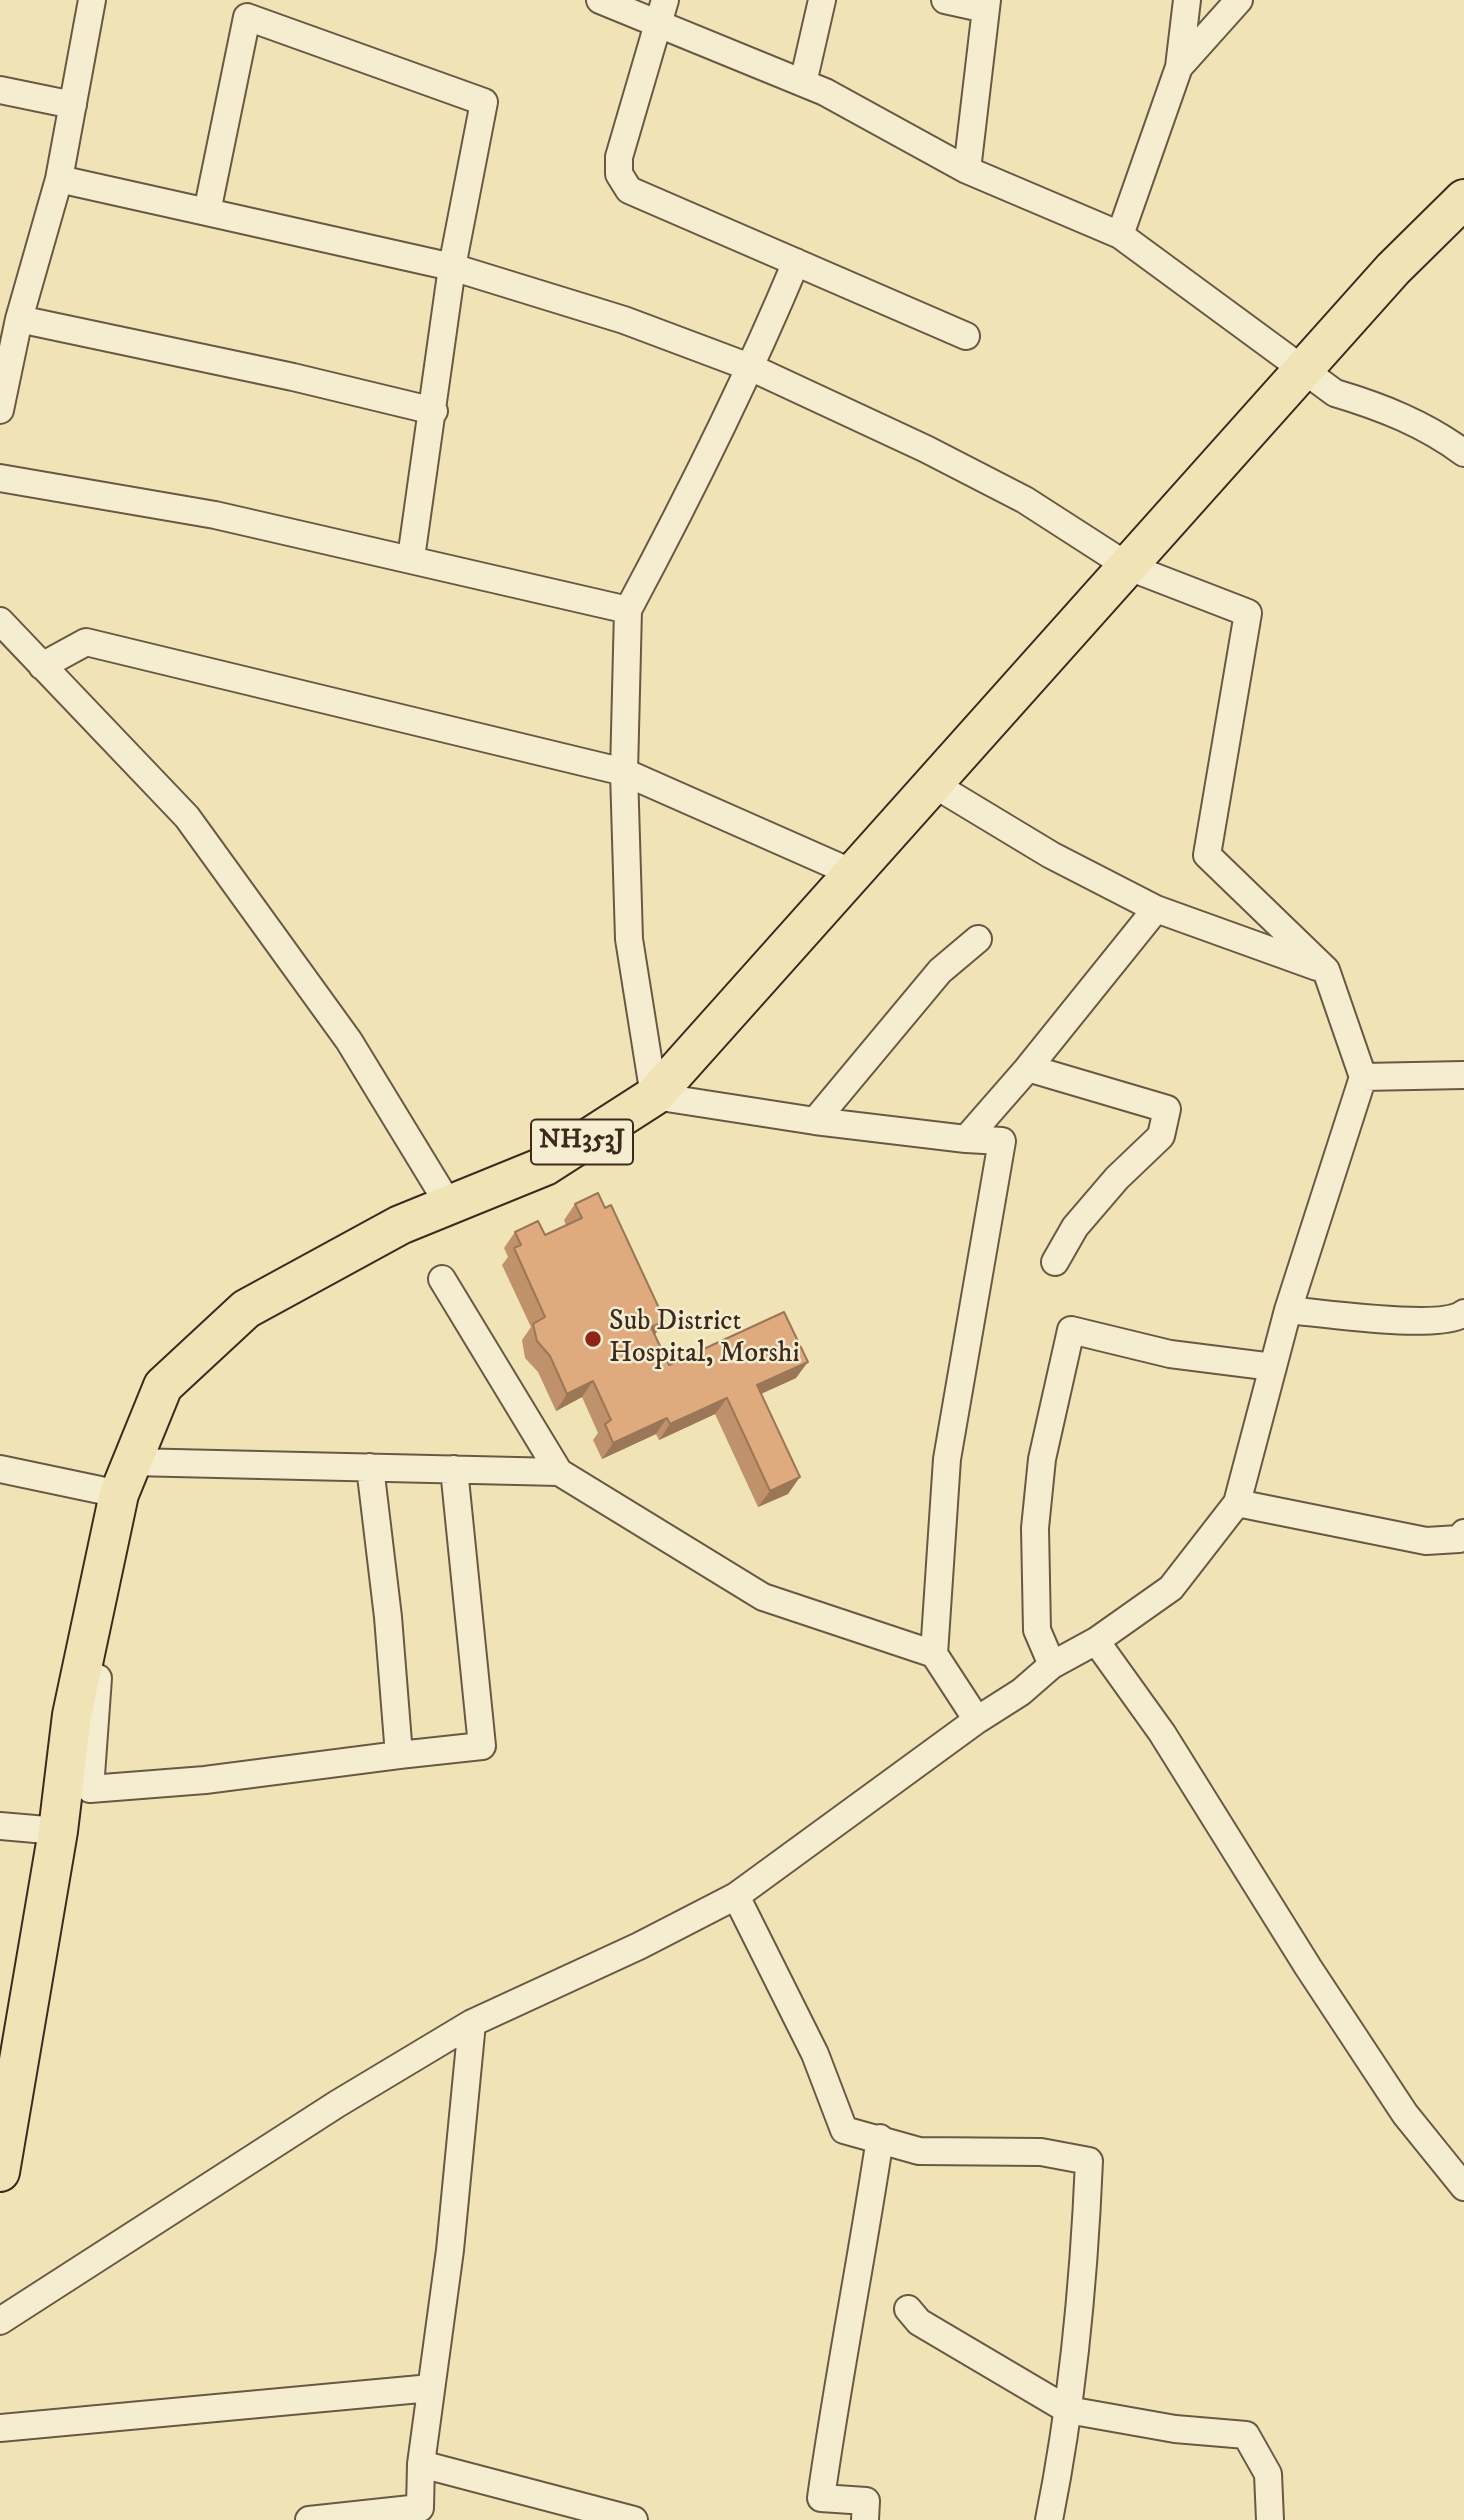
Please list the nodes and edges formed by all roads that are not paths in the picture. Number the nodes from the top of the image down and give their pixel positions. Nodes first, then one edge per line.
1 (92, 0) edge
2 (600, 0) edge
3 (822, 0) edge
4 (944, 0) edge
5 (1187, 0) edge
6 (1239, 0) edge
7 (986, 4) edge
8 (662, 12) edge
9 (1179, 67) junction
10 (803, 83) junction
11 (0, 90) edge
12 (73, 105) junction
13 (967, 170) junction
14 (59, 179) junction
15 (1464, 199) edge
16 (207, 212) junction
17 (1120, 235) junction
18 (796, 262) junction
19 (452, 267) junction
20 (19, 319) junction
21 (966, 336) dead end
22 (752, 368) junction
23 (1305, 369) junction
24 (0, 410) edge
25 (434, 411) junction
26 (1464, 453) edge
27 (0, 478) edge
28 (411, 558) junction
29 (1129, 567) junction
30 (628, 610) junction
31 (0, 621) edge
32 (43, 666) junction
33 (624, 772) junction
34 (935, 785) junction
35 (855, 874) junction
36 (1156, 909) junction
37 (978, 939) dead end
38 (1326, 970) junction
39 (1028, 1068) junction
40 (1464, 1075) edge
41 (1363, 1077) junction
42 (654, 1096) junction
43 (815, 1122) junction
44 (966, 1139) junction
45 (449, 1205) junction
46 (1055, 1262) dead end
47 (442, 1279) dead end
48 (1288, 1310) junction
49 (1464, 1313) edge
50 (1273, 1367) junction
51 (370, 1468) junction
52 (0, 1469) edge
53 (454, 1469) junction
54 (559, 1472) junction
55 (125, 1478) junction
56 (1237, 1503) junction
57 (1464, 1534) edge
58 (1096, 1641) junction
59 (934, 1654) junction
60 (1052, 1665) junction
61 (81, 1672) junction
62 (977, 1720) junction
63 (399, 1755) junction
64 (0, 1826) edge
65 (58, 1831) junction
66 (736, 1896) junction
67 (472, 2022) junction
68 (880, 2138) junction
69 (0, 2172) edge
70 (1464, 2186) edge
71 (908, 2309) dead end
72 (0, 2321) edge
73 (431, 2388) junction
74 (1068, 2410) junction
75 (0, 2428) edge
76 (421, 2464) junction
77 (420, 2514) edge
78 (309, 2520) edge
79 (634, 2520) edge
80 (865, 2520) edge
81 (1049, 2520) edge
82 (1270, 2520) edge

1 - 12 street
2 - 8 street
3 - 10 street
4 - 7 street
5 - 9 street
6 - 9 street
7 - 13 street
8 - 10 street
8 - 18 street
9 - 17 street
10 - 13 street
11 - 12 street
12 - 14 street
13 - 17 street
14 - 16 street
14 - 20 street
15 - 23 highway, NH353J
16 - 19 street
16 - 19 street
17 - 23 street
18 - 21 street
18 - 22 street
19 - 22 street
19 - 25 street
20 - 24 street
20 - 25 street
22 - 29 street
22 - 30 street
23 - 26 street
23 - 29 highway, NH353J
25 - 28 street
27 - 28 street
28 - 30 street
29 - 34 highway, NH353J
29 - 38 street
30 - 33 street
31 - 32 street
32 - 33 street
32 - 45 street
33 - 35 street
33 - 42 street
34 - 35 highway, NH353J
34 - 36 street
35 - 42 highway, NH353J
36 - 38 street
36 - 39 street
37 - 43 street
38 - 41 street
39 - 44 street
39 - 46 street
40 - 41 street
41 - 48 street
42 - 43 street
42 - 45 highway, NH353J
43 - 44 street
44 - 59 street
45 - 55 highway, NH353J
47 - 54 street
48 - 49 street
48 - 50 street
50 - 56 street
50 - 60 street
51 - 53 street
51 - 55 street
51 - 63 street
52 - 55 street
53 - 54 street
53 - 63 street
54 - 59 street
55 - 61 highway, NH353J
56 - 57 street
56 - 58 street
58 - 60 street
58 - 70 street
59 - 62 street
60 - 62 street
61 - 63 street
61 - 65 highway, NH353J
62 - 66 street
64 - 65 street
65 - 69 highway, NH353J
66 - 67 street
66 - 68 street
67 - 72 street
67 - 73 street
68 - 74 street
68 - 80 street
71 - 74 street
73 - 75 street
73 - 76 street
74 - 81 street
74 - 82 street
76 - 77 street
76 - 79 street
77 - 78 street

